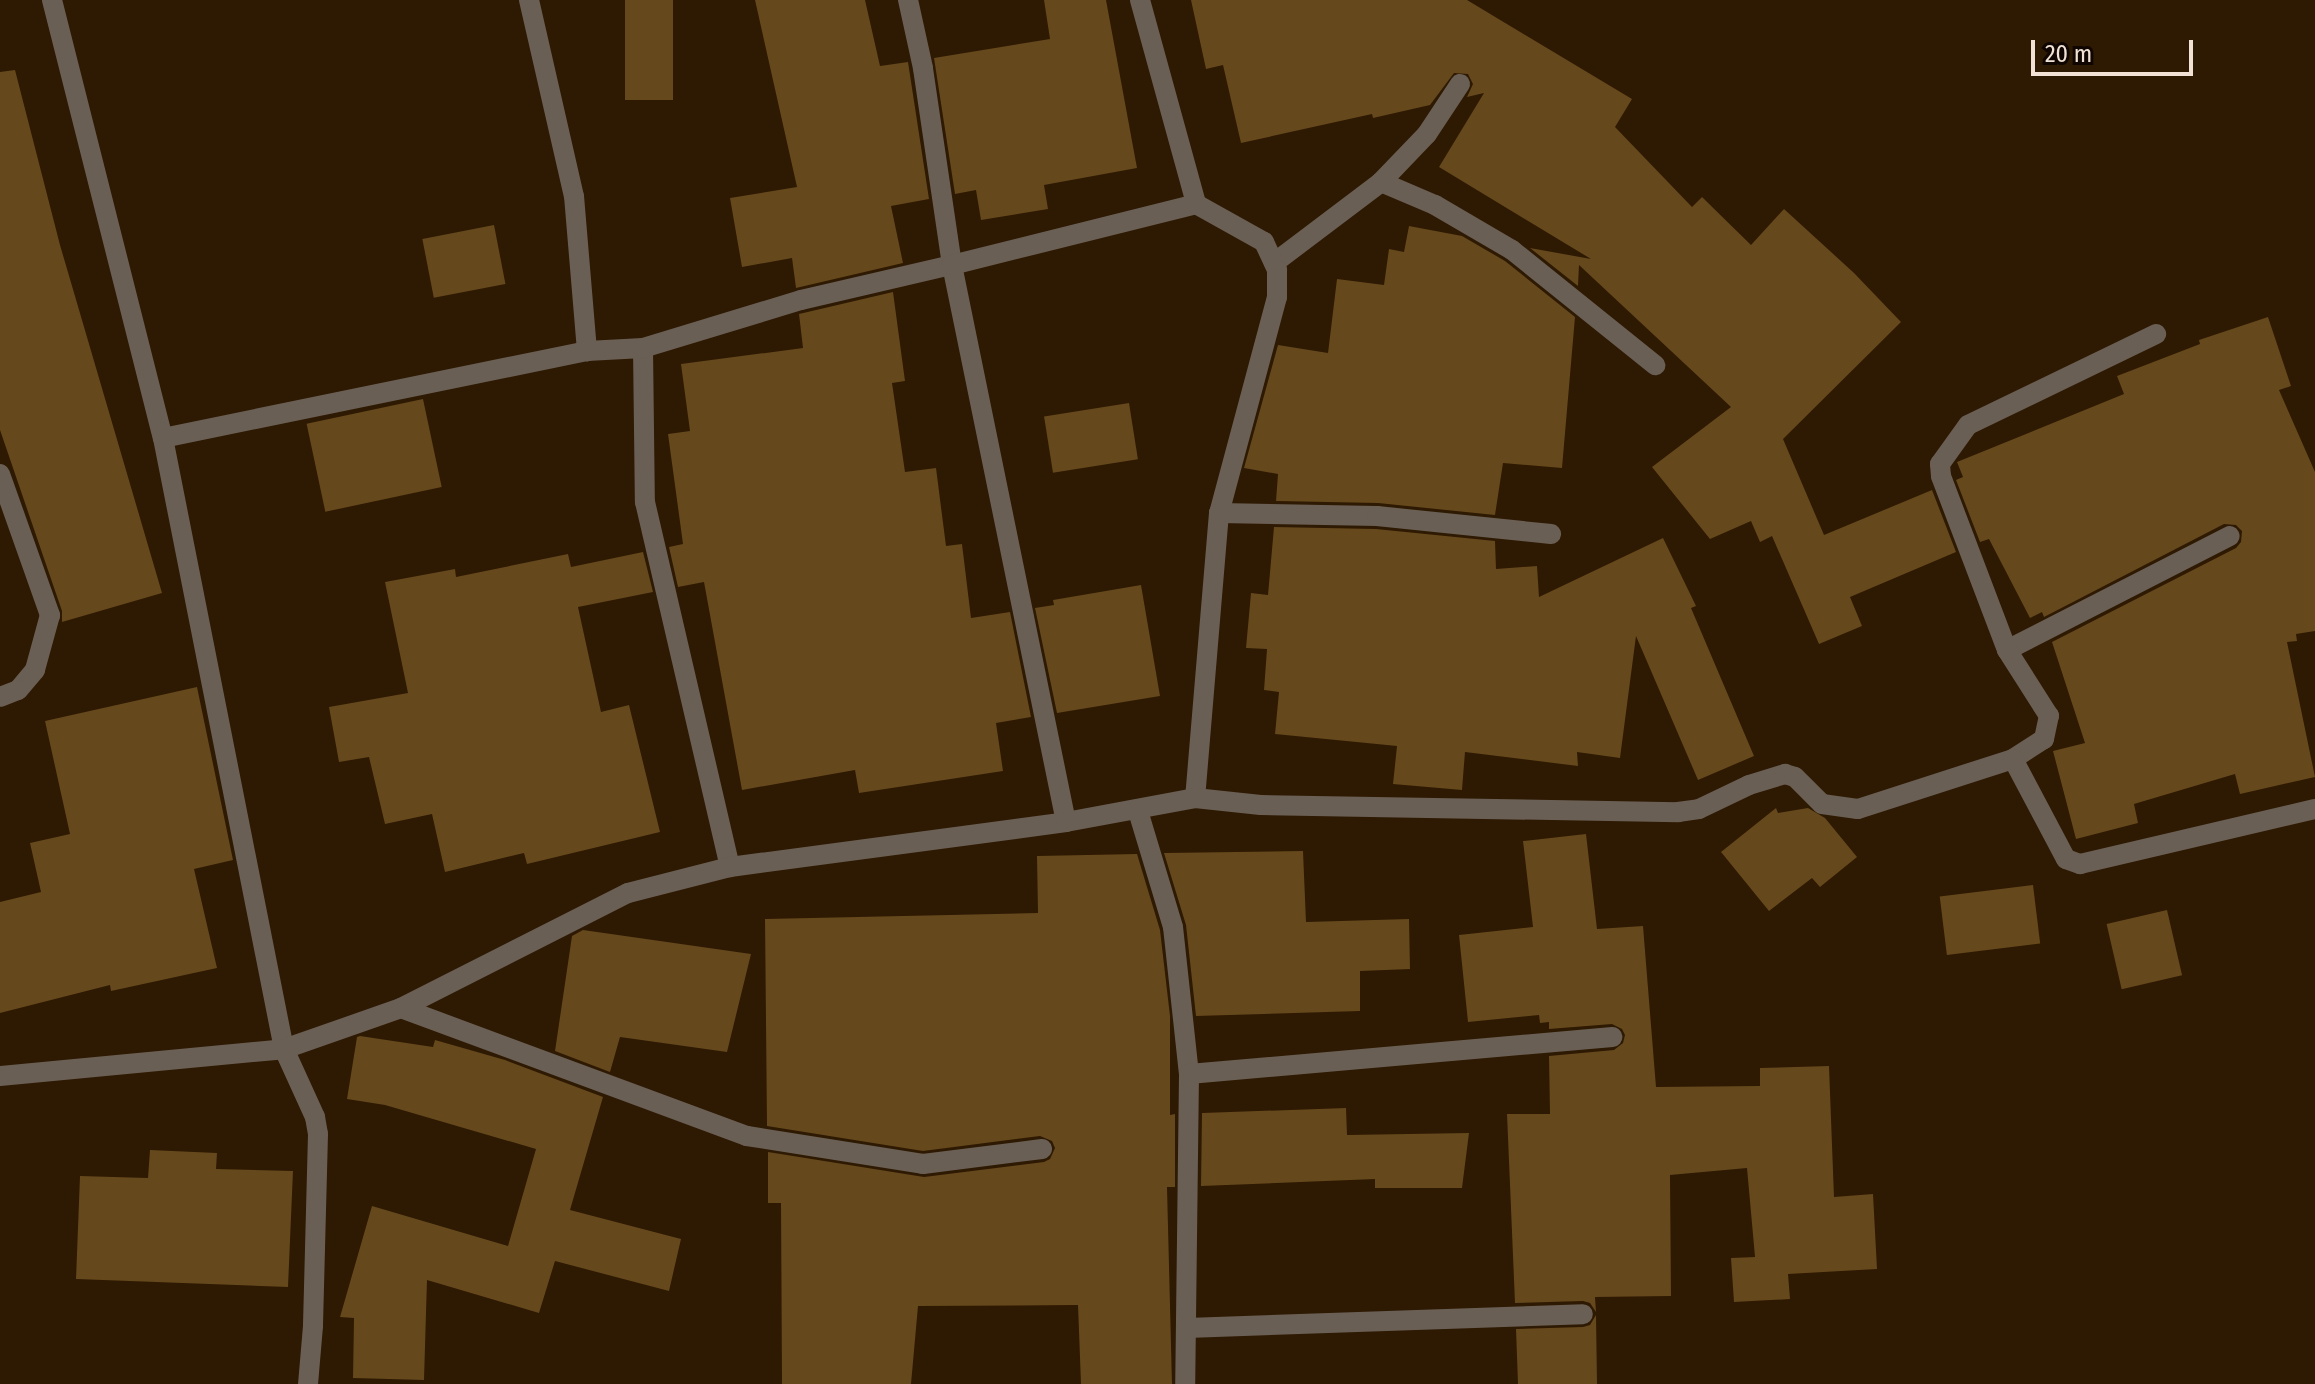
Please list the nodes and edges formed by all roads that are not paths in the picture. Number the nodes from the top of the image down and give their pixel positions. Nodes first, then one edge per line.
1 (52, 0) edge
2 (529, 0) edge
3 (908, 0) edge
4 (1140, 0) edge
5 (1460, 84) dead end
6 (1381, 182) junction
7 (1196, 204) junction
8 (1274, 263) junction
9 (952, 265) junction
10 (2156, 334) dead end
11 (643, 348) junction
12 (587, 351) junction
13 (1655, 365) dead end
14 (163, 438) junction
15 (0, 474) edge
16 (1219, 513) junction
17 (1551, 534) dead end
18 (2230, 536) dead end
19 (2007, 650) junction
20 (0, 697) edge
21 (2013, 759) junction
22 (1195, 798) junction
23 (2315, 809) edge
24 (1138, 811) junction
25 (1066, 822) junction
26 (730, 867) junction
27 (401, 1008) junction
28 (1612, 1037) dead end
29 (284, 1049) junction
30 (1189, 1074) junction
31 (0, 1076) edge
32 (1042, 1149) dead end
33 (1583, 1314) dead end
34 (1187, 1328) junction
35 (308, 1384) edge
36 (1185, 1384) edge

1 - 14 street
2 - 12 street
3 - 9 street
4 - 7 street
5 - 6 street
6 - 8 street
6 - 13 street
7 - 8 street
7 - 9 street
8 - 16 street
9 - 11 street
9 - 25 street
10 - 19 street
11 - 12 street
11 - 26 street
12 - 14 street
14 - 29 street
15 - 20 street
16 - 17 street
16 - 22 street
18 - 19 street
19 - 21 street
21 - 22 street
21 - 23 street
22 - 24 street
24 - 25 street
24 - 30 street
25 - 26 street
26 - 27 street
27 - 29 street
27 - 32 street
28 - 30 street
29 - 31 street
29 - 35 street
30 - 34 street
33 - 34 street
34 - 36 street

